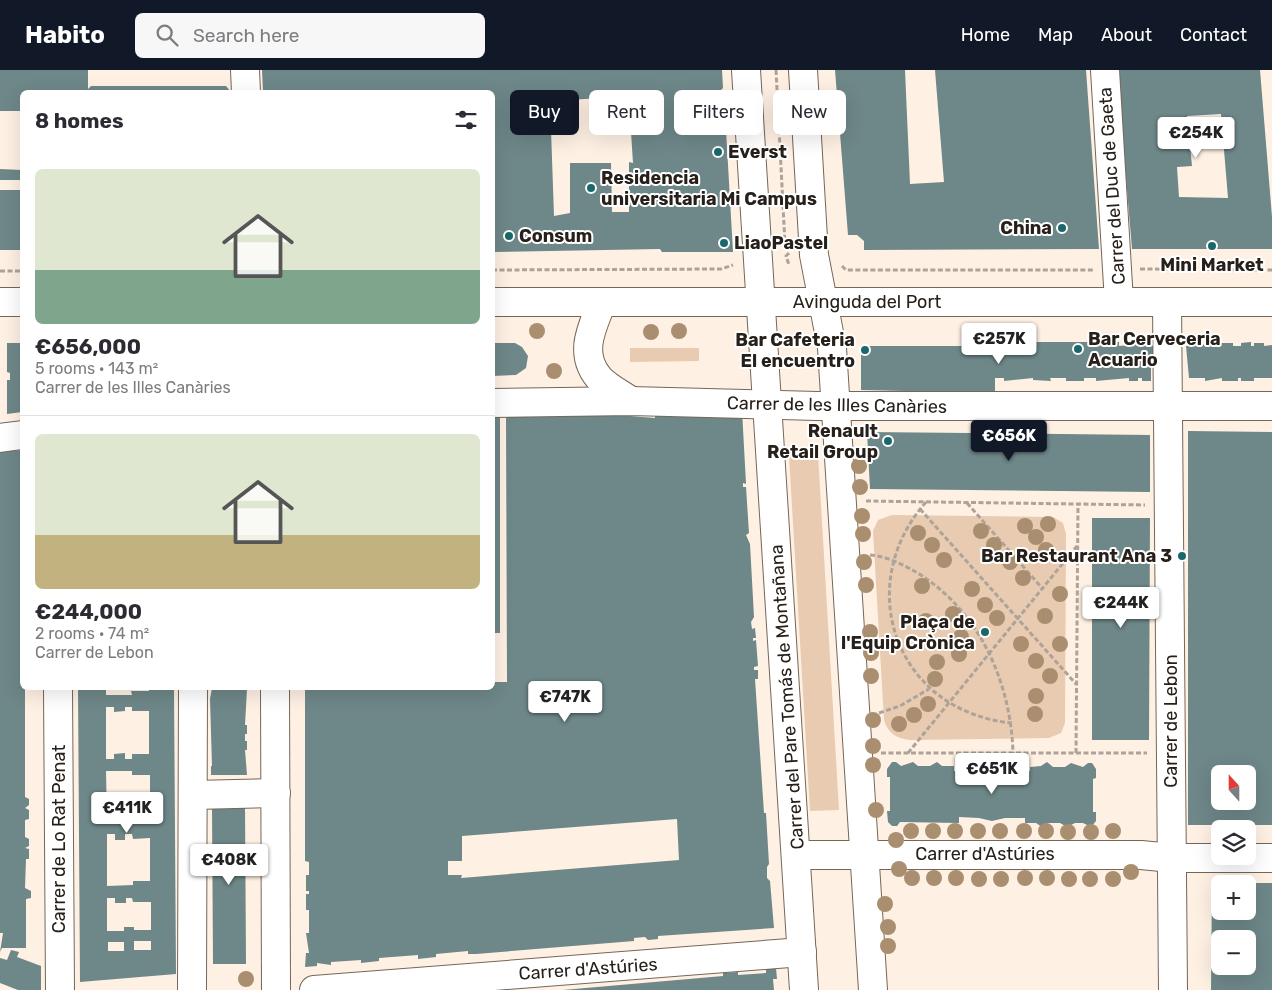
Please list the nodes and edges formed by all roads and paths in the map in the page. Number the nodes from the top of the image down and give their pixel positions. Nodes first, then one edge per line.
1 (245, 70) edge
2 (746, 70) edge
3 (776, 70) edge
4 (803, 70) edge
5 (1105, 70) edge
6 (246, 90) edge
7 (785, 244) dead end
8 (736, 260) dead end
9 (839, 260) dead end
10 (1137, 269) dead end
11 (0, 270) edge
12 (20, 270) edge
13 (495, 270) edge
14 (1099, 270) dead end
15 (1272, 270) edge
16 (0, 302) edge
17 (20, 302) edge
18 (495, 302) edge
19 (602, 302) junction
20 (761, 302) junction
21 (825, 302) junction
22 (1119, 302) junction
23 (1167, 302) junction
24 (1272, 302) edge
25 (631, 401) junction
26 (495, 403) edge
27 (768, 404) junction
28 (836, 405) junction
29 (1272, 406) edge
30 (1169, 407) junction
31 (20, 435) edge
32 (0, 438) edge
33 (866, 501) dead end
34 (926, 502) junction
35 (966, 502) junction
36 (1078, 504) junction
37 (1154, 505) dead end
38 (920, 509) junction
39 (1078, 546) junction
40 (869, 555) dead end
41 (894, 561) junction
42 (1043, 588) junction
43 (1018, 619) junction
44 (989, 654) junction
45 (1076, 684) junction
46 (929, 689) junction
47 (58, 690) edge
48 (194, 690) edge
49 (275, 690) edge
50 (948, 703) junction
51 (878, 713) dead end
52 (1012, 723) junction
53 (880, 753) dead end
54 (908, 753) junction
55 (1012, 753) junction
56 (1076, 753) junction
57 (1152, 753) dead end
58 (276, 793) junction
59 (194, 795) junction
60 (865, 854) junction
61 (797, 855) junction
62 (1172, 858) junction
63 (1272, 858) edge
64 (802, 952) junction
65 (60, 990) edge
66 (192, 990) edge
67 (276, 990) edge
68 (314, 990) edge
69 (804, 990) edge
70 (873, 990) edge
71 (1173, 990) edge

1 - 6 street
2 - 20 street, Carrer del Pare Tomás de Montañana
3 - 7 path
4 - 21 street
5 - 22 street, Carrer del Duc de Gaeta
8 - 13 path
9 - 14 path
10 - 15 path
11 - 12 path
16 - 17 street
18 - 19 street, Avinguda del Port
19 - 20 street, Avinguda del Port
19 - 25 street
20 - 21 street, Avinguda del Port
20 - 27 street, Carrer del Pare Tomás de Montañana
21 - 22 street, Avinguda del Port
21 - 28 street
22 - 23 street, Avinguda del Port
23 - 24 street, Avinguda del Port
23 - 30 street, Carrer de Lebon
25 - 26 street, Carrer de les Illes Canàries
25 - 27 street, Carrer de les Illes Canàries
27 - 28 street, Carrer de les Illes Canàries
27 - 61 street, Carrer del Pare Tomás de Montañana
28 - 30 street, Carrer de les Illes Canàries
28 - 60 street
29 - 30 street, Carrer de les Illes Canàries
30 - 62 street, Carrer de Lebon
31 - 32 street
33 - 34 path
34 - 35 path
34 - 38 path
35 - 36 path
35 - 42 path
36 - 37 path
36 - 39 path
38 - 41 path
38 - 43 path
39 - 42 path
39 - 45 path
40 - 41 path
41 - 44 path
41 - 46 path
42 - 43 path
43 - 44 path
43 - 45 path
44 - 50 path
44 - 52 path
45 - 56 path
46 - 50 path
46 - 51 path
47 - 65 street, Carrer de Lo Rat Penat
48 - 59 street
49 - 58 street
50 - 52 path
50 - 54 path
52 - 55 path
53 - 54 path
54 - 55 path
55 - 56 path
56 - 57 path
58 - 59 street
58 - 67 street
59 - 66 street
60 - 61 street, Carrer d'Astúries
60 - 62 street, Carrer d'Astúries
60 - 70 street
61 - 64 street, Carrer del Pare Tomás de Montañana
62 - 63 street, Carrer d'Astúries
62 - 71 street, Carrer de Lebon
64 - 68 street, Carrer d'Astúries
64 - 69 street, Carrer del Pare Tomás de Montañana

